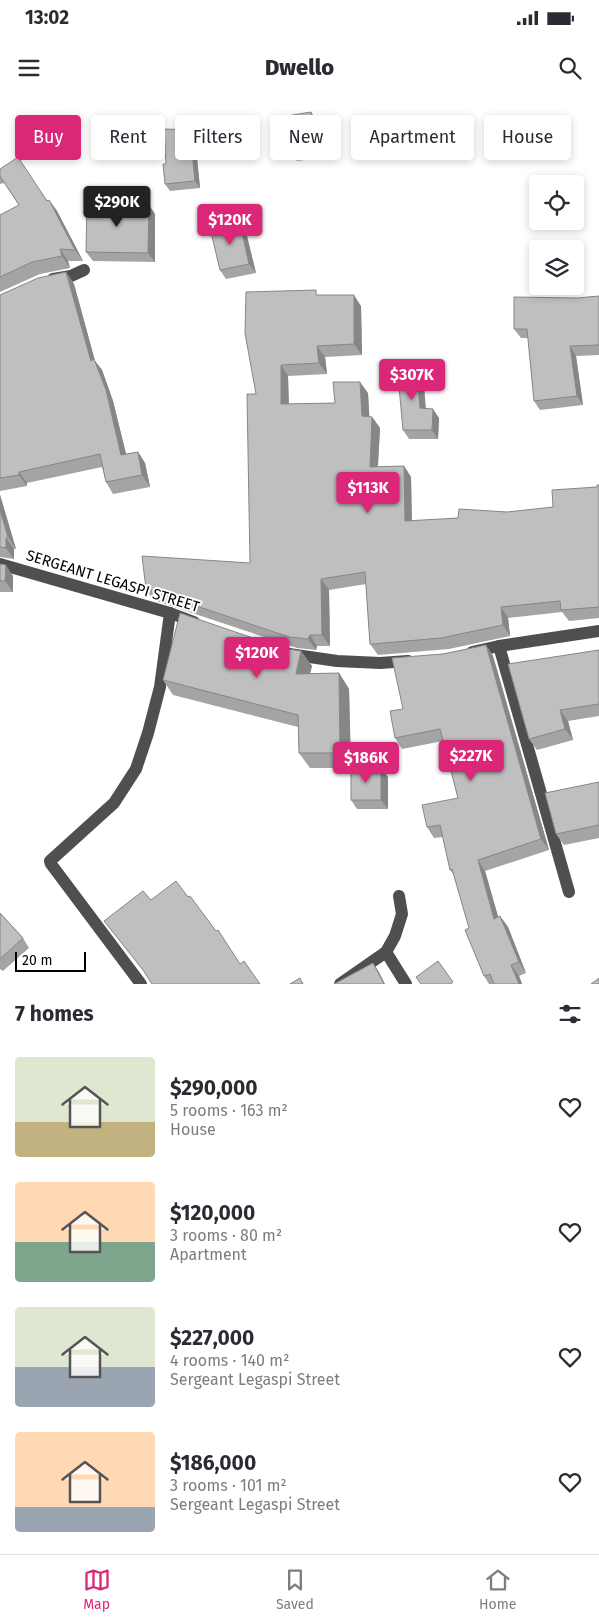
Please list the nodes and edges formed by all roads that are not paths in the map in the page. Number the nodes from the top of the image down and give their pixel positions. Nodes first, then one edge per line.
1 (84, 270) dead end
2 (43, 281) edge
3 (0, 564) edge
4 (170, 613) junction
5 (205, 626) edge
6 (599, 630) edge
7 (499, 646) junction
8 (277, 650) edge
9 (458, 655) edge
10 (420, 660) edge
11 (570, 892) dead end
12 (399, 896) dead end
13 (386, 952) junction
14 (141, 984) edge
15 (340, 984) edge
16 (406, 984) edge

1 - 2 street
3 - 4 street, SERGEANT LEGASPI STREET
4 - 5 street, SERGEANT LEGASPI STREET
4 - 14 street
6 - 7 street
7 - 9 street
7 - 11 street
8 - 10 street
12 - 13 street
13 - 15 street
13 - 16 street

